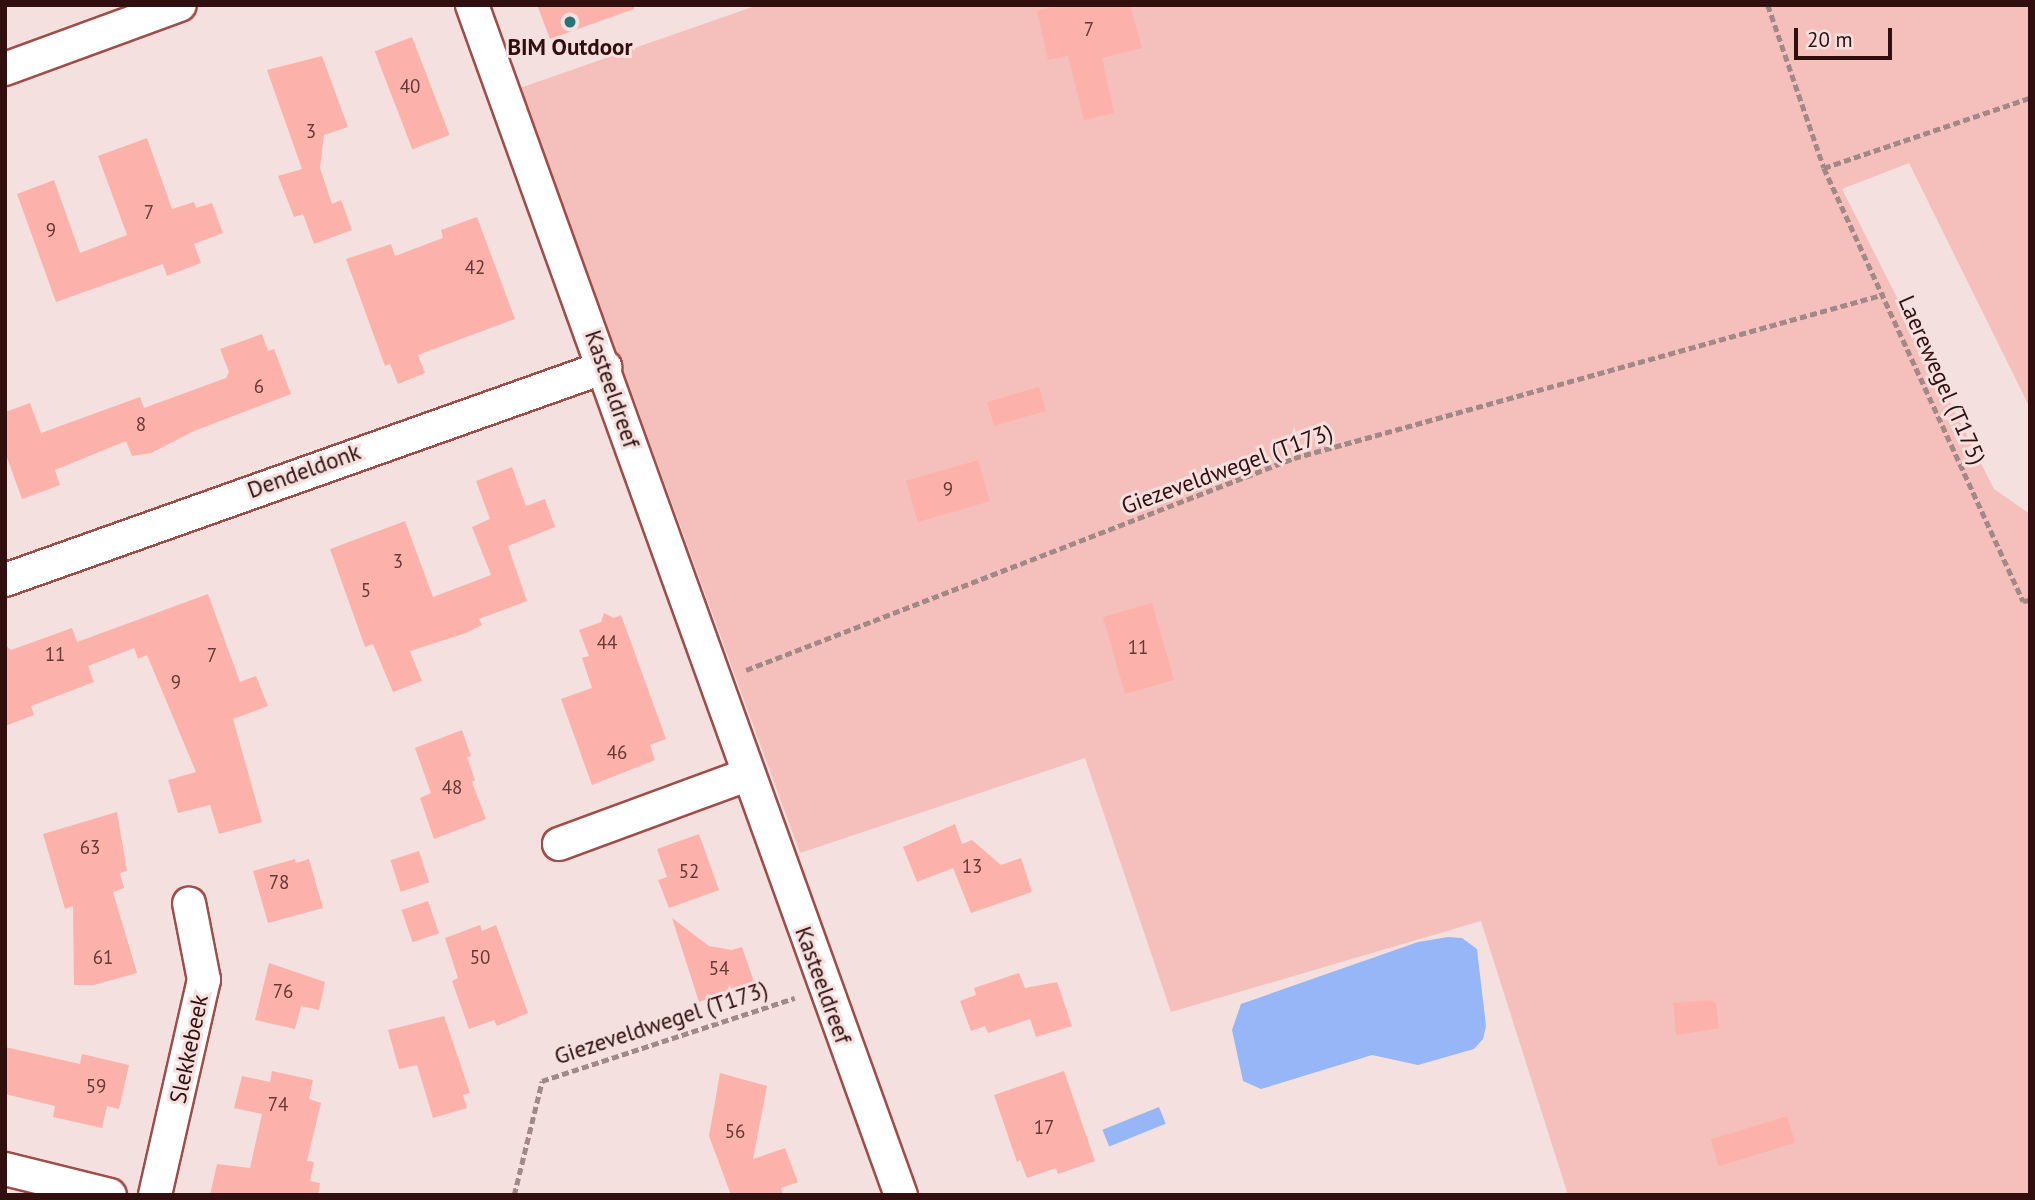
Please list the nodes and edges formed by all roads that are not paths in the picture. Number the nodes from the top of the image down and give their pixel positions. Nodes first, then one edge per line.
1 (180, 5) edge
2 (472, 5) edge
3 (5, 69) edge
4 (604, 367) junction
5 (5, 580) edge
6 (747, 775) junction
7 (559, 844) dead end
8 (189, 903) dead end
9 (5, 1169) edge
10 (110, 1195) edge
11 (155, 1195) edge
12 (901, 1195) edge

1 - 3 street
2 - 4 street, Kasteeldreef
4 - 5 street, Dendeldonk
4 - 6 street, Kasteeldreef
6 - 7 street
6 - 12 street, Kasteeldreef
8 - 11 street, Slekkebeek
9 - 10 street

